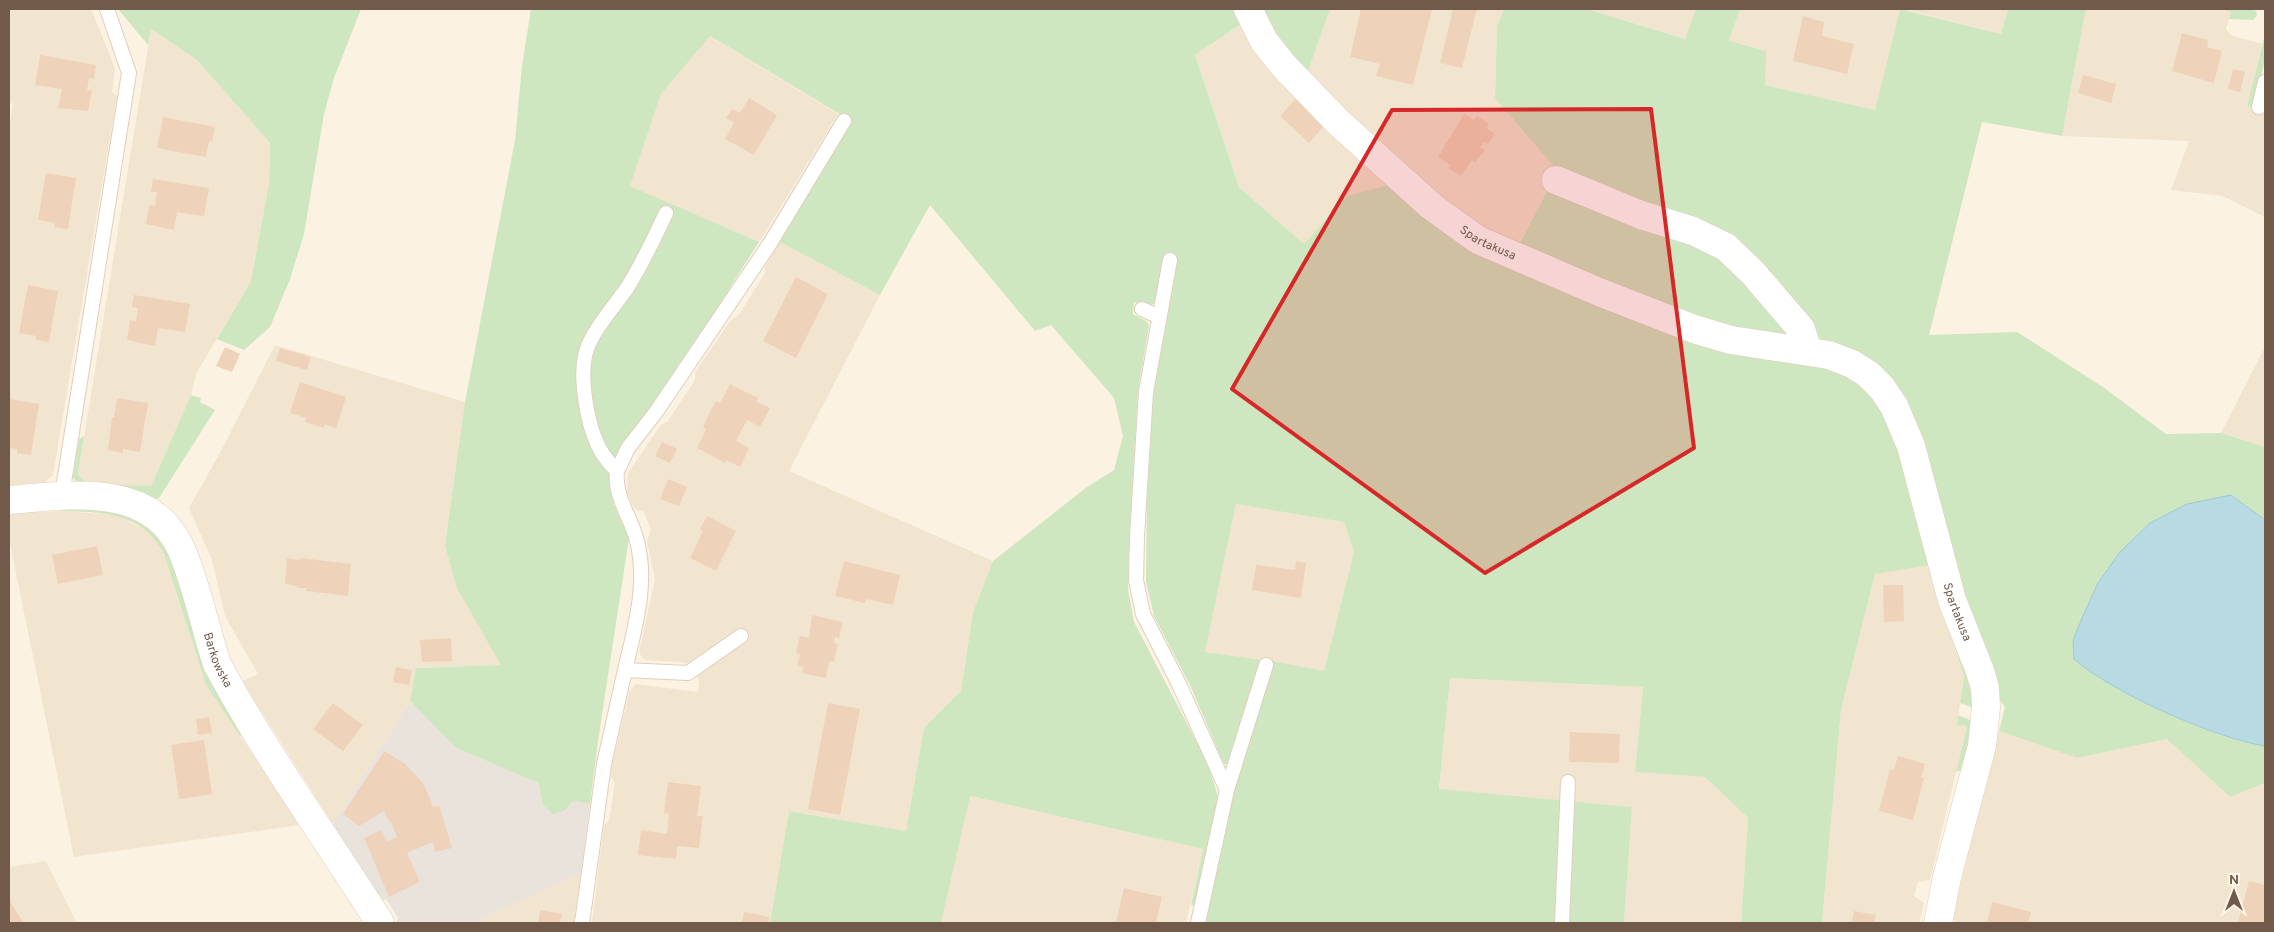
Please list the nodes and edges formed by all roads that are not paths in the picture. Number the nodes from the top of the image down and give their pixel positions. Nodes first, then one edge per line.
1 (108, 9) edge
2 (1248, 9) edge
3 (2265, 82) edge
4 (2259, 107) dead end
5 (844, 121) dead end
6 (1556, 180) dead end
7 (666, 213) dead end
8 (1170, 260) dead end
9 (1142, 309) dead end
10 (1158, 317) junction
11 (1808, 351) junction
12 (616, 472) junction
13 (62, 495) junction
14 (9, 500) edge
15 (741, 636) dead end
16 (1266, 666) dead end
17 (624, 670) junction
18 (1568, 782) dead end
19 (1227, 790) junction
20 (380, 923) edge
21 (582, 923) edge
22 (1198, 923) edge
23 (1562, 923) edge
24 (1938, 923) edge

1 - 13 lane
2 - 11 street, Spartakusa
3 - 4 lane
5 - 12 lane
6 - 11 street
7 - 12 lane
8 - 10 lane
9 - 10 lane
10 - 19 lane
11 - 24 street, Spartakusa
12 - 17 lane
13 - 14 street, Barkowska
13 - 20 street, Barkowska
15 - 17 lane
16 - 19 lane
17 - 21 lane
18 - 23 lane
19 - 22 lane

